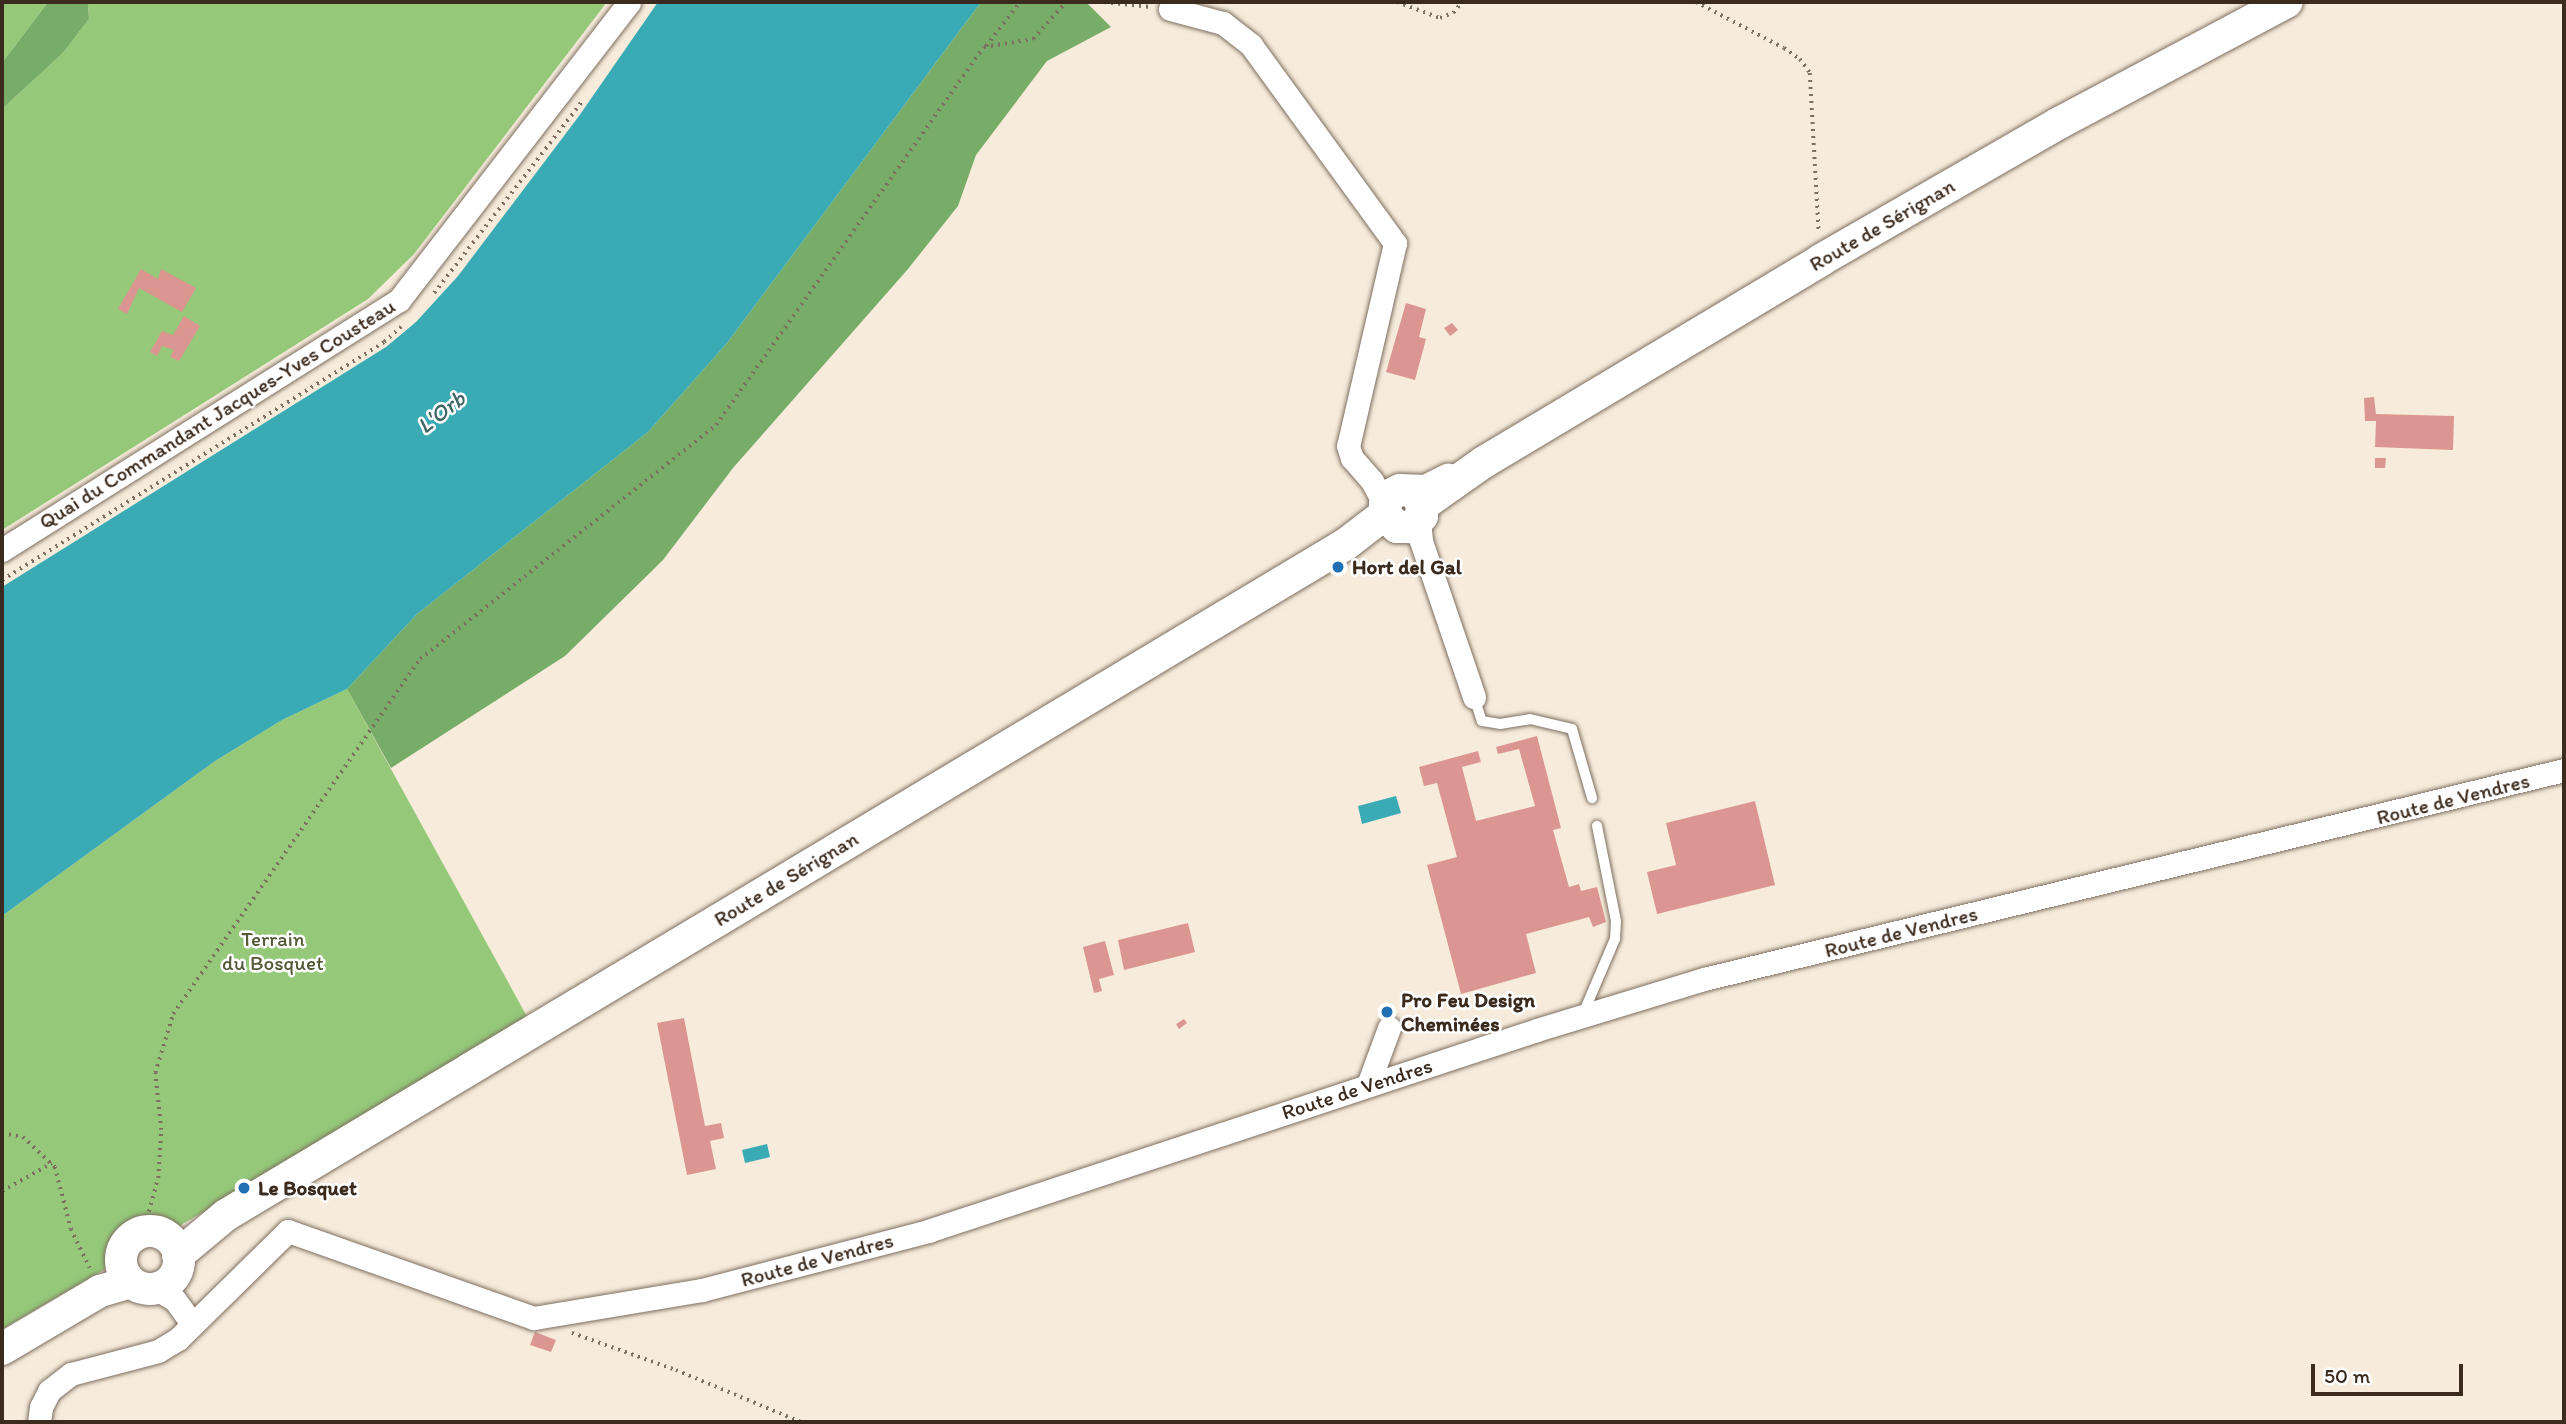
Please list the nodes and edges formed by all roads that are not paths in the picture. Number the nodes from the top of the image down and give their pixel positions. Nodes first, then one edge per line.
1 (629, 2) edge
2 (2287, 2) edge
3 (1170, 9) road end
4 (1401, 510) junction
5 (2, 550) edge
6 (1474, 697) joint
7 (2564, 770) edge
8 (1592, 798) dead end
9 (1597, 827) dead end
10 (1582, 1016) junction
11 (1389, 1028) dead end
12 (1368, 1085) junction
13 (155, 1267) junction
14 (192, 1323) junction
15 (2, 1349) edge
16 (39, 1422) edge

1 - 5 street, Quai du Commandant Jacques-Yves Cousteau
2 - 4 main road, Route de Sérignan
3 - 4 street
4 - 6 street
4 - 13 main road, Route de Sérignan
6 - 8 lane
7 - 10 street, Route de Vendres
9 - 10 lane
10 - 12 street, Route de Vendres
11 - 12 street
12 - 14 street, Route de Vendres
13 - 14 street
13 - 15 main road
14 - 16 street

